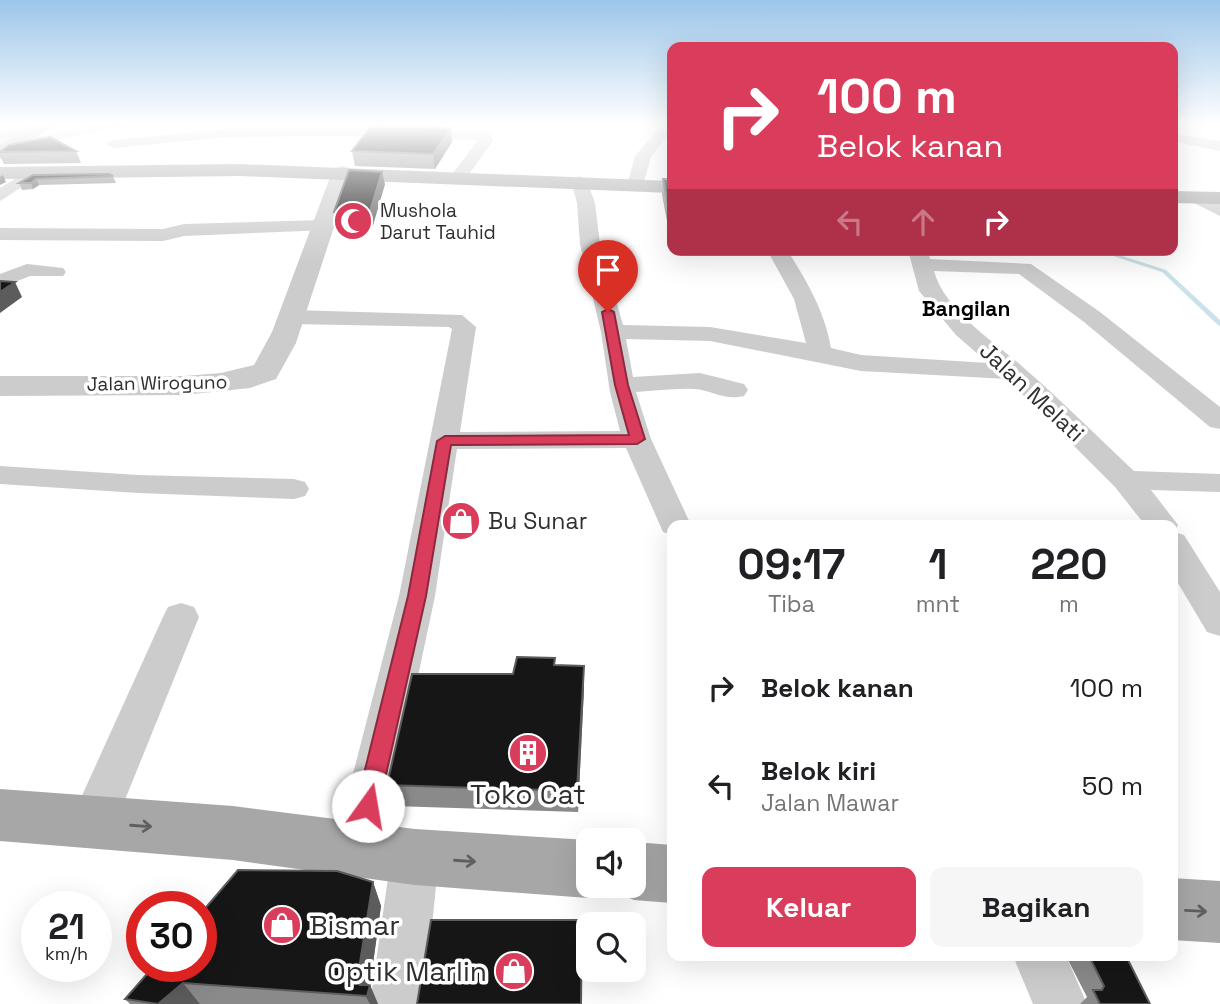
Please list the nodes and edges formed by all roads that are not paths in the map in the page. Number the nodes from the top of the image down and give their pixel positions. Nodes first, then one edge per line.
1 (464, 170) edge
2 (639, 170) edge
3 (342, 172) junction
4 (0, 173) edge
5 (33, 173) junction
6 (458, 177) junction
7 (579, 181) junction
8 (635, 185) junction
9 (667, 187) edge
10 (0, 196) edge
11 (1178, 197) edge
12 (1196, 197) junction
13 (1220, 198) edge
14 (1220, 211) edge
15 (321, 226) junction
16 (0, 233) edge
17 (782, 256) edge
18 (920, 257) edge
19 (57, 272) dead end
20 (0, 282) edge
21 (292, 317) junction
22 (613, 332) junction
23 (810, 352) junction
24 (1014, 372) junction
25 (622, 385) junction
26 (0, 386) edge
27 (735, 390) dead end
28 (1220, 421) edge
29 (637, 439) junction
30 (445, 440) junction
31 (0, 475) edge
32 (1126, 480) junction
33 (1220, 483) edge
34 (294, 489) dead end
35 (673, 520) edge
36 (1158, 520) edge
37 (1178, 552) edge
38 (181, 617) dead end
39 (1220, 622) edge
40 (0, 815) edge
41 (93, 822) junction
42 (357, 851) junction
43 (415, 857) junction
44 (576, 868) edge
45 (646, 873) edge
46 (667, 874) edge
47 (1178, 909) edge
48 (1220, 912) edge
49 (1041, 961) edge
50 (397, 1004) edge
51 (1060, 1004) edge

1 - 6 street
2 - 8 street
3 - 5 main road
3 - 6 main road
3 - 15 street, Jalan Wiroguno
4 - 5 main road
5 - 10 street
6 - 7 main road
7 - 8 main road
7 - 22 street
8 - 9 main road
11 - 12 main road
12 - 13 main road
12 - 14 street
15 - 16 street
15 - 21 street, Jalan Wiroguno
17 - 23 street
18 - 24 street, Jalan Melati
18 - 28 street
19 - 20 street
21 - 26 street, Jalan Wiroguno
21 - 30 street
22 - 23 street
22 - 25 street
23 - 24 street
24 - 32 street, Jalan Melati
25 - 27 street
25 - 29 street
29 - 30 street
29 - 35 street
30 - 42 street
31 - 34 street
32 - 33 street
32 - 36 street, Jalan Melati
37 - 39 street
38 - 41 street
40 - 41 main road
41 -> 42 main road
42 - 43 main road
43 -> 44 main road
43 - 50 street
45 - 46 main road
47 -> 48 main road
49 - 51 street

